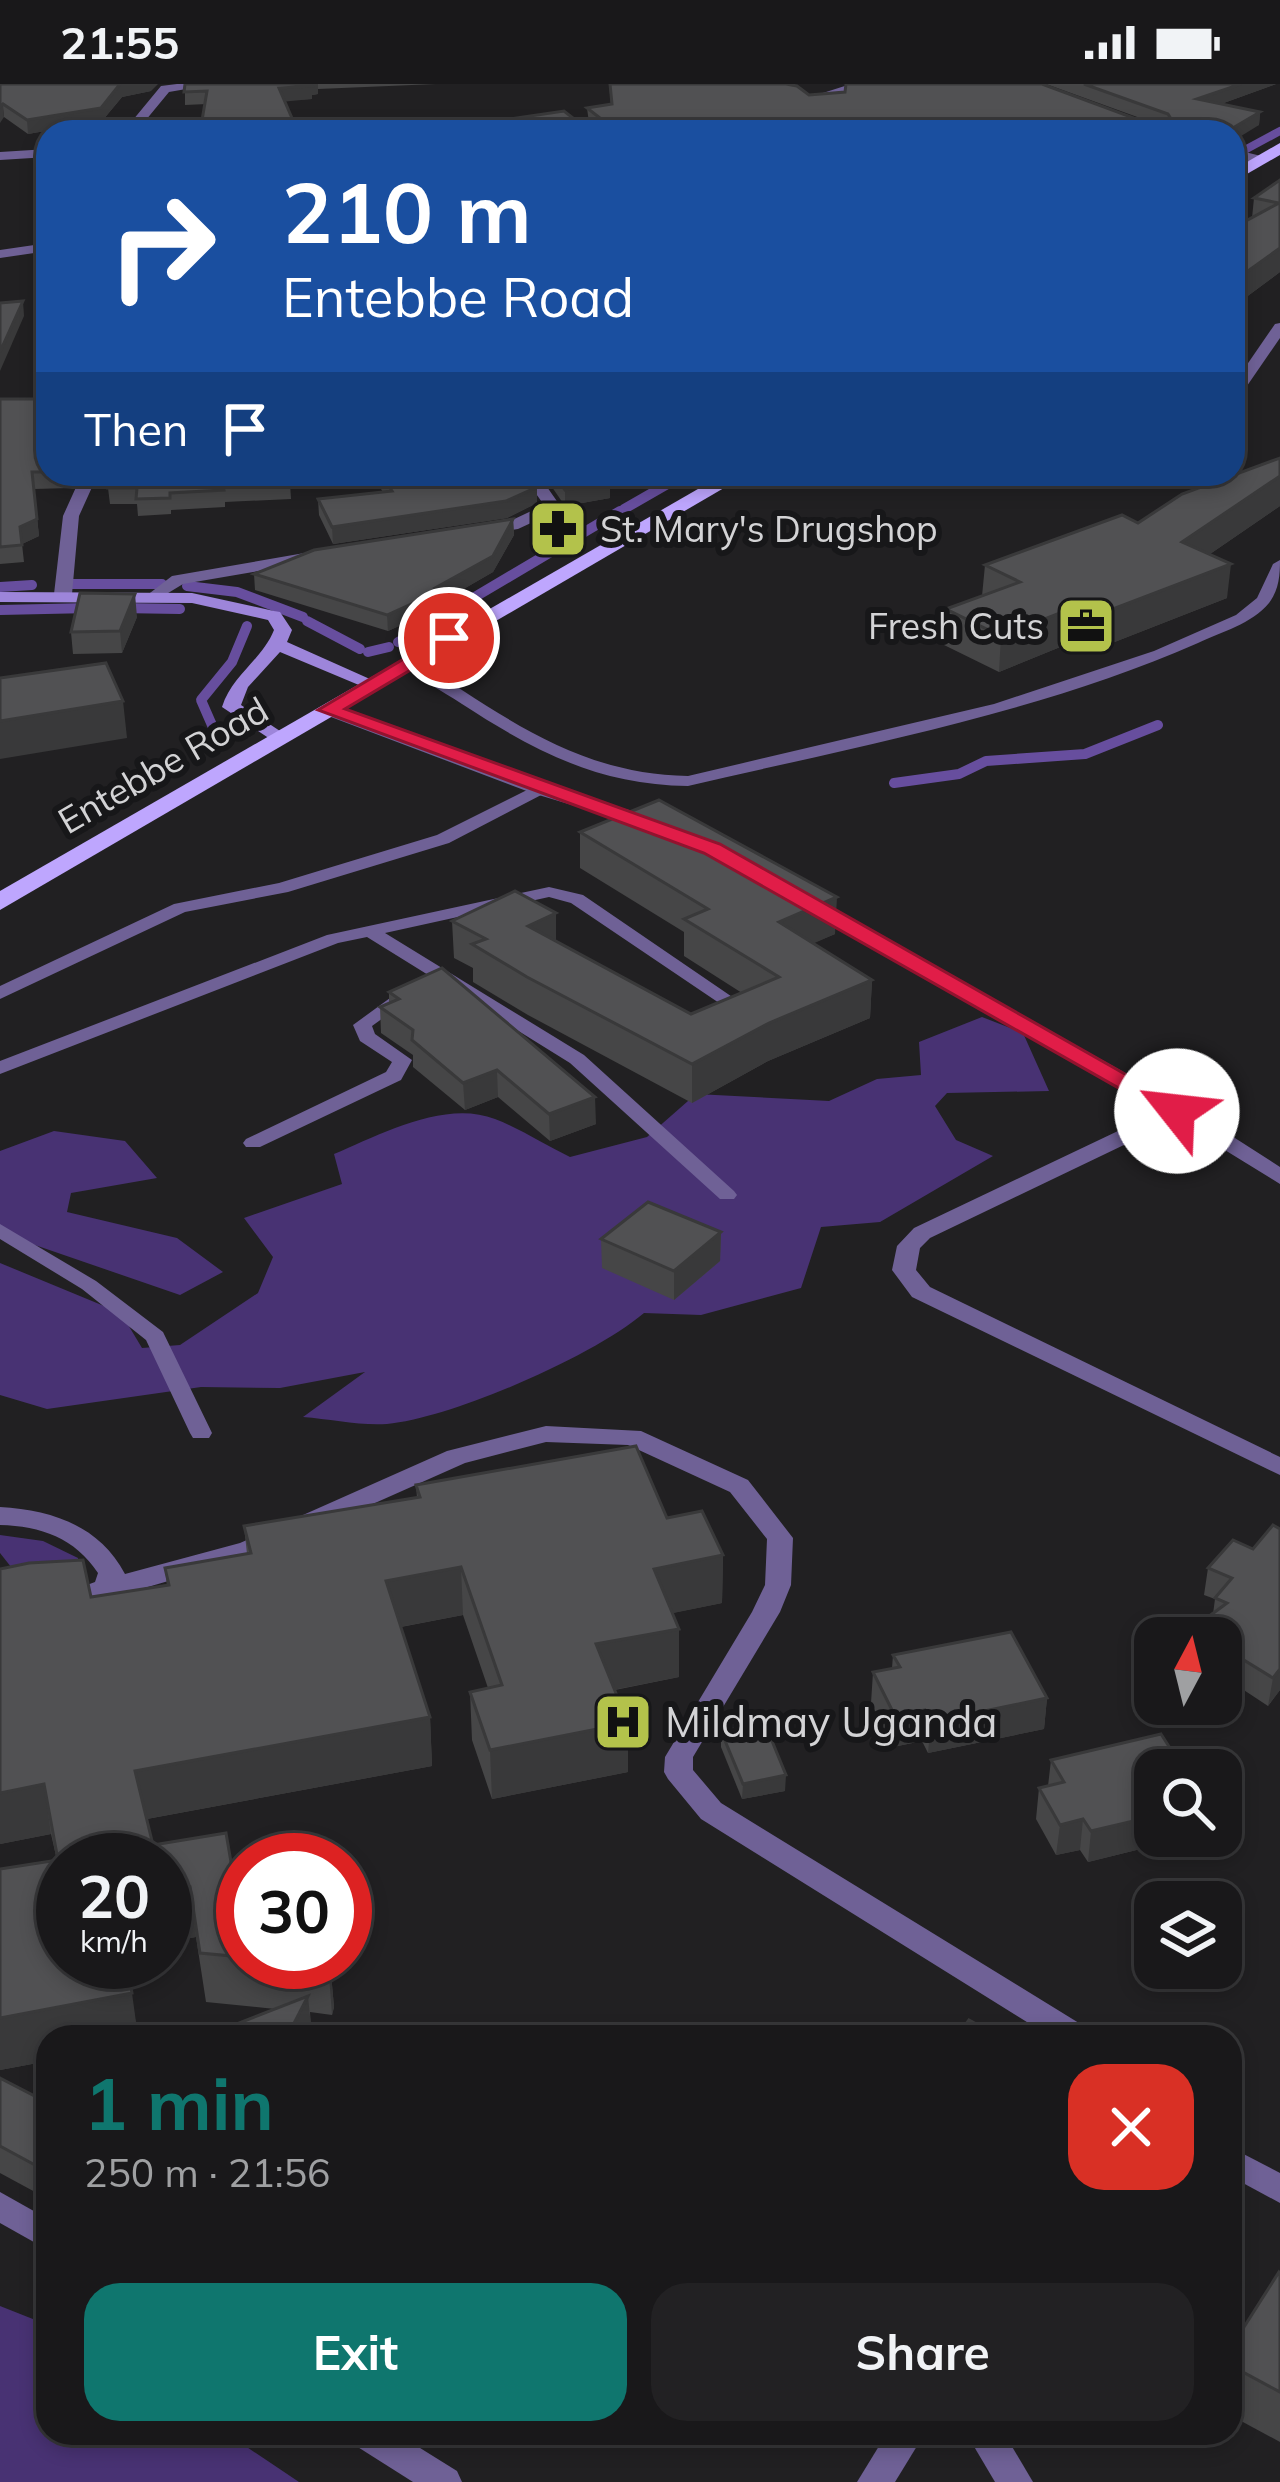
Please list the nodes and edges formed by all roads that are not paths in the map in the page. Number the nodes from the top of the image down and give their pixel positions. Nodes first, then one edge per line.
1 (208, 84) edge
2 (865, 84) edge
3 (807, 100) edge
4 (139, 120) edge
5 (1280, 148) edge
6 (36, 154) edge
7 (0, 155) edge
8 (1245, 156) edge
9 (1260, 160) junction
10 (1245, 169) edge
11 (36, 250) edge
12 (0, 254) edge
13 (1280, 327) edge
14 (1245, 378) edge
15 (84, 486) edge
16 (538, 486) edge
17 (717, 486) edge
18 (466, 533) edge
19 (328, 554) edge
20 (1280, 564) edge
21 (63, 594) junction
22 (155, 596) junction
23 (0, 597) edge
24 (273, 650) junction
25 (408, 662) junction
26 (372, 683) junction
27 (329, 710) junction
28 (279, 739) junction
29 (539, 789) junction
30 (682, 835) edge
31 (788, 891) edge
32 (0, 902) edge
33 (368, 930) junction
34 (440, 979) junction
35 (0, 993) edge
36 (735, 1005) edge
37 (0, 1068) edge
38 (1177, 1111) junction
39 (253, 1143) dead end
40 (1280, 1177) edge
41 (727, 1195) dead end
42 (0, 1230) edge
43 (201, 1433) dead end
44 (1280, 1467) edge
45 (0, 1516) edge
46 (0, 1585) edge
47 (107, 1588) junction
48 (1057, 2025) edge
49 (1242, 2167) edge
50 (1280, 2188) edge
51 (0, 2206) edge
52 (36, 2228) edge
53 (385, 2445) edge
54 (899, 2445) edge
55 (992, 2445) edge
56 (444, 2482) edge
57 (875, 2482) edge
58 (1015, 2482) edge

1 - 4 street
2 - 3 street
5 - 9 main road
6 - 7 street
8 - 9 street
9 - 10 main road
11 - 12 street
13 - 14 street
15 - 21 street
16 - 18 street
17 - 25 main road, Entebbe Road
19 - 22 street
20 - 25 lane
21 - 22 main road
21 - 23 main road
22 - 24 main road
24 - 26 main road
24 - 28 main road
25 - 26 main road, Entebbe Road
26 - 27 main road, Entebbe Road
27 - 28 main road, Entebbe Road
27 - 29 street
28 - 32 main road, Entebbe Road
29 - 30 street
29 - 35 lane
31 - 38 street
33 - 34 lane
33 - 36 lane
33 - 37 lane
34 - 39 lane
34 - 41 lane
38 - 40 street
38 - 44 street
42 - 43 lane
45 - 47 street
46 - 47 street
47 - 48 street
49 - 50 street
51 - 52 street
53 - 56 street
54 - 57 street
55 - 58 street

